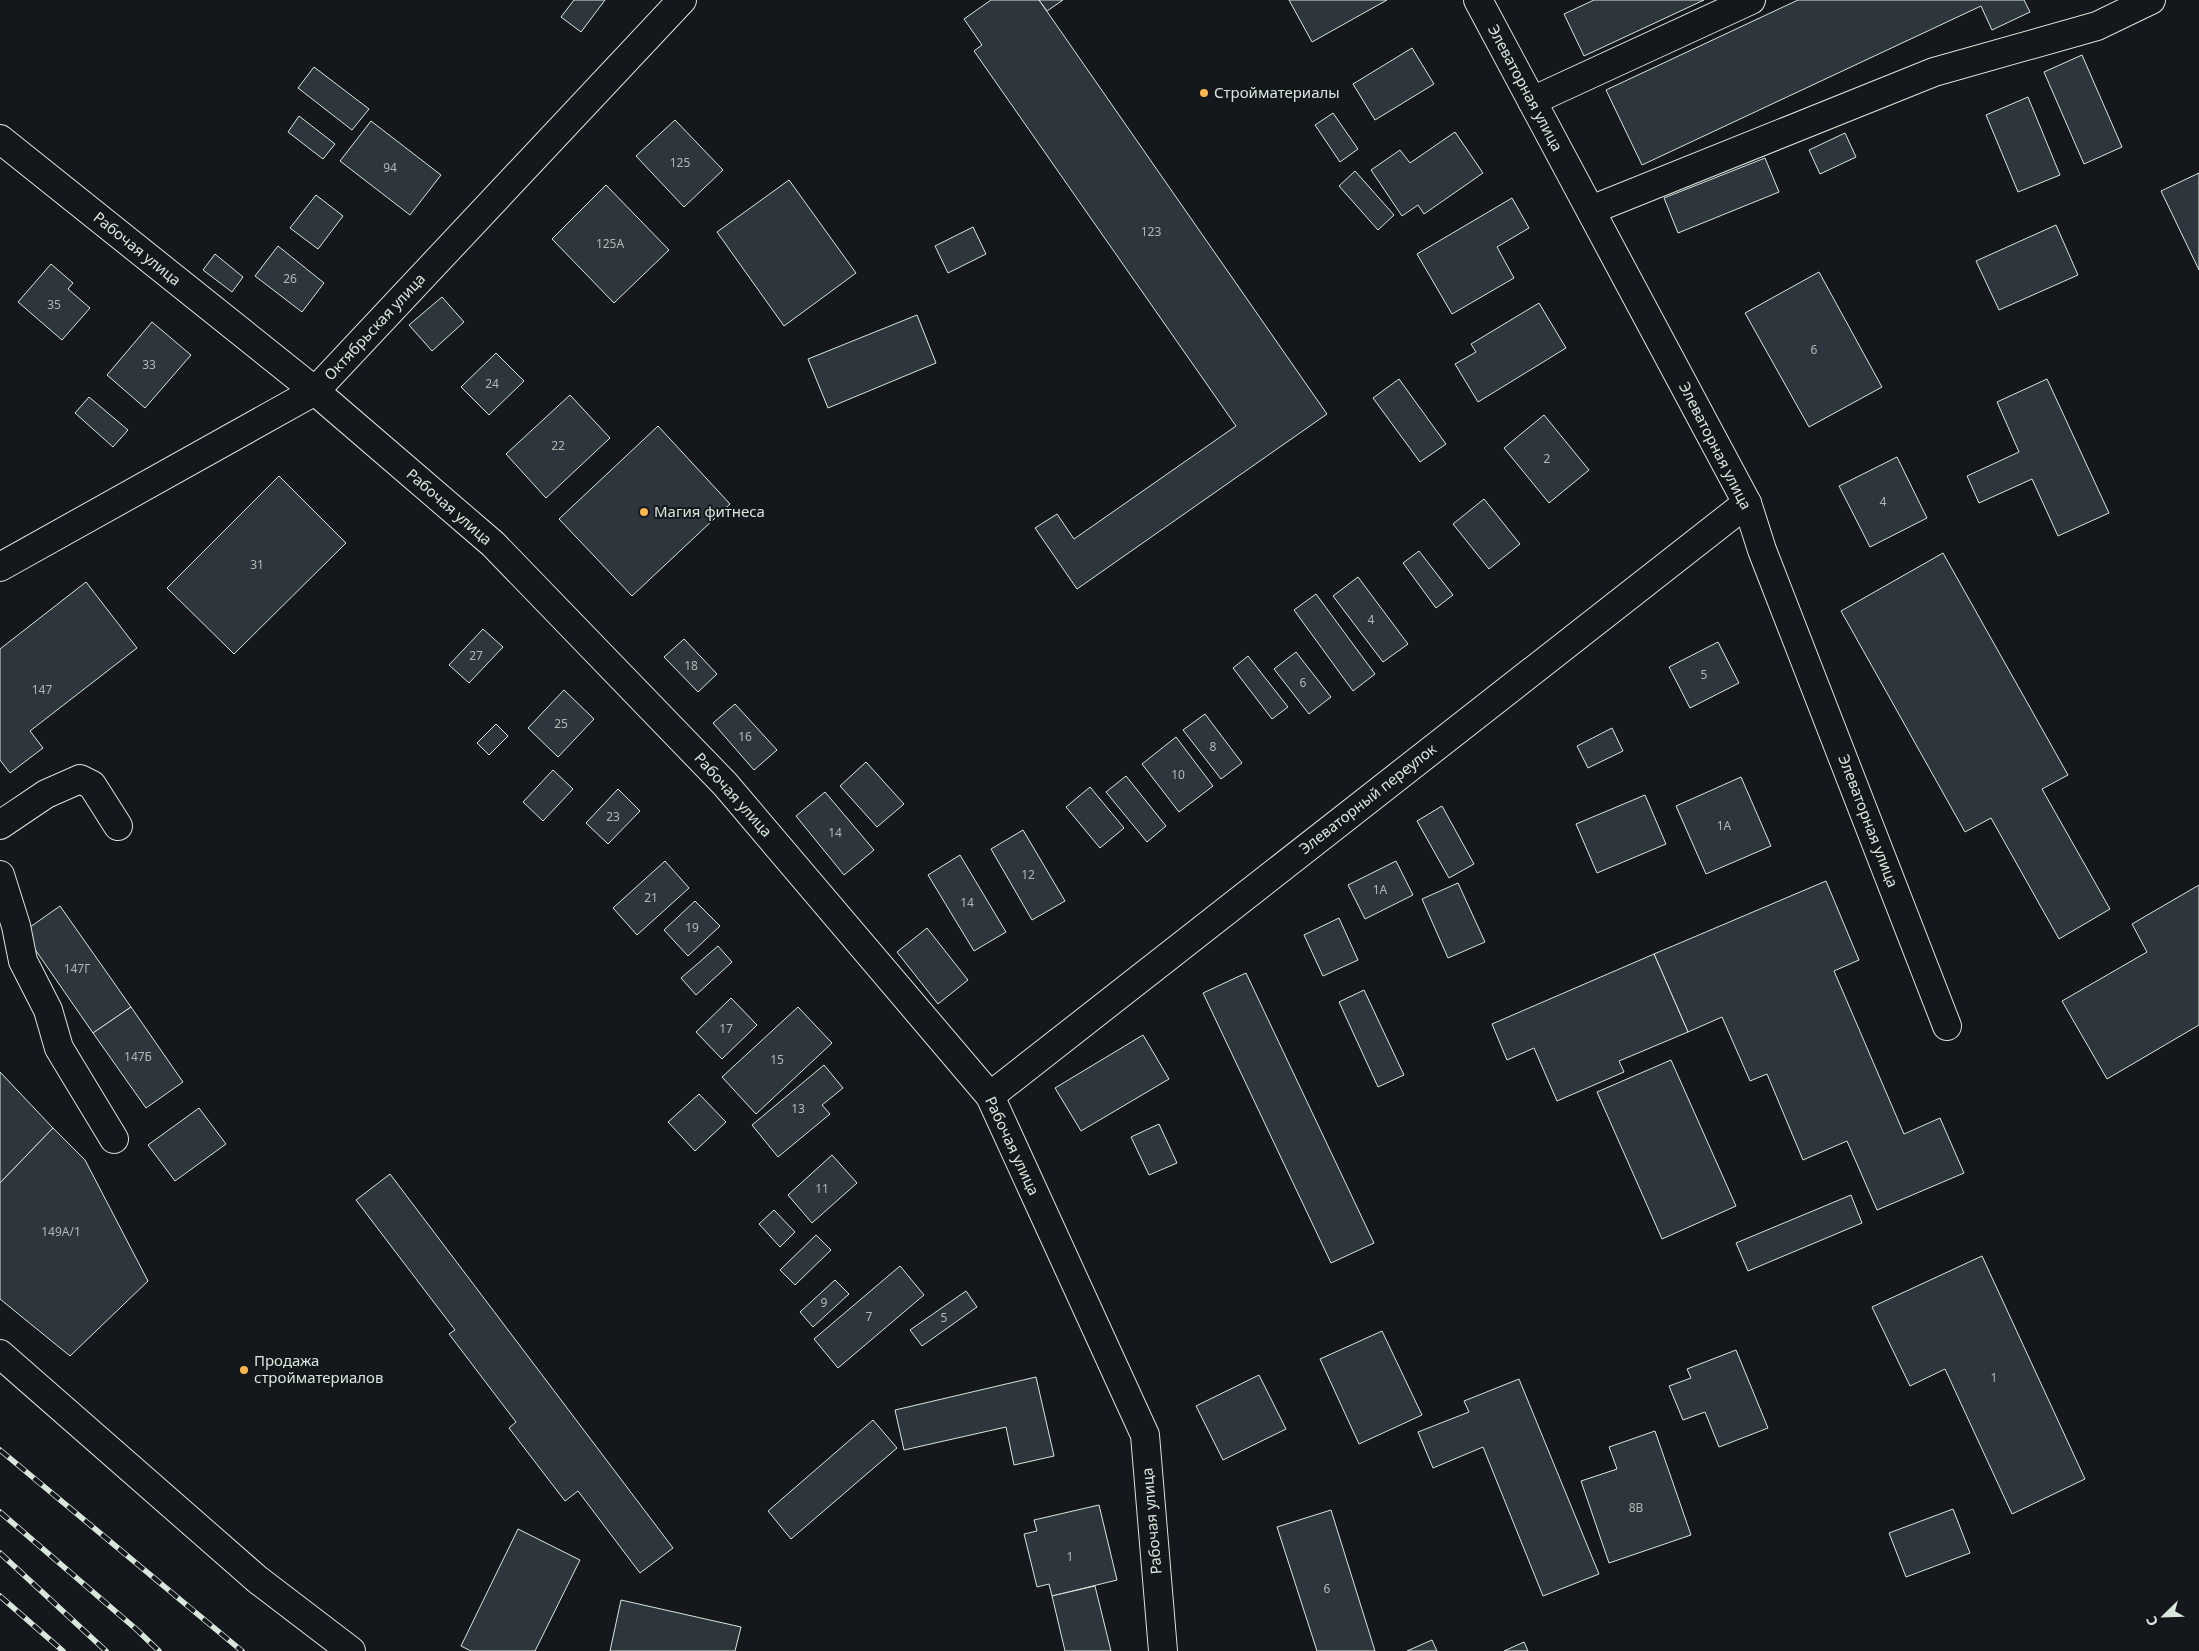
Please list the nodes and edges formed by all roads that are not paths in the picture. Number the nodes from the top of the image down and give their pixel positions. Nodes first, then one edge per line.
1 (682, 0) edge
2 (1478, 0) edge
3 (1751, 0) edge
4 (2151, 0) edge
5 (1532, 101) junction
6 (0, 139) edge
7 (1591, 210) junction
8 (315, 391) junction
9 (1747, 503) junction
10 (0, 566) edge
11 (0, 825) edge
12 (118, 826) dead end
13 (0, 875) edge
14 (1948, 1026) dead end
15 (990, 1096) junction
16 (114, 1138) dead end
17 (0, 1354) edge
18 (351, 1651) edge
19 (1163, 1651) edge

1 - 8 street, Октябрьская улица
2 - 5 street, Элеваторная улица
3 - 5 street
4 - 7 street
5 - 7 street, Элеваторная улица
6 - 8 street, Рабочая улица
7 - 9 street, Элеваторная улица
8 - 10 street, Октябрьская улица
8 - 15 street, Рабочая улица
9 - 14 street, Элеваторная улица
9 - 15 street, Элеваторный переулок
11 - 12 street
13 - 16 street
15 - 19 street, Рабочая улица
17 - 18 street

